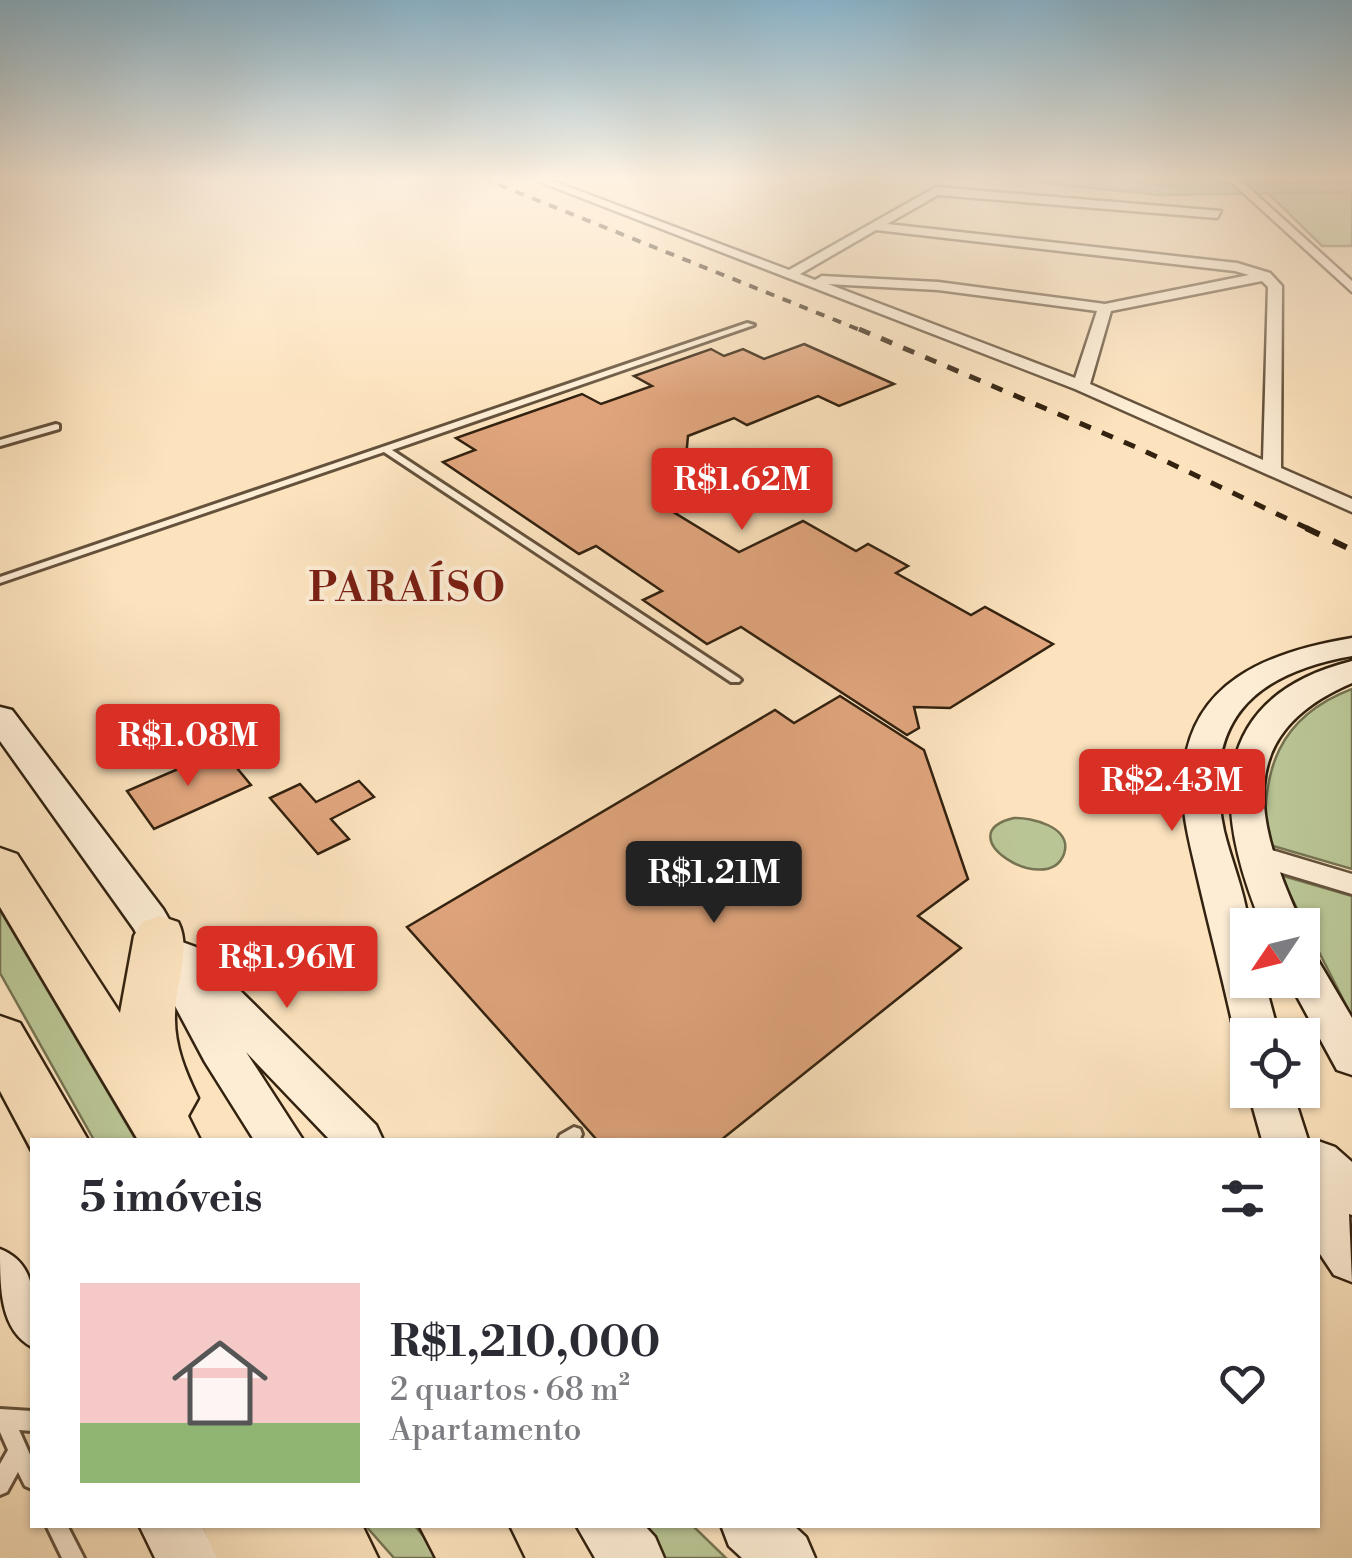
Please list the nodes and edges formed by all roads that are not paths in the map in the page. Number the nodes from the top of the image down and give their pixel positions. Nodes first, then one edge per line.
1 (729, 251) edge
2 (836, 251) edge
3 (1092, 251) edge
4 (1312, 251) edge
5 (1264, 276) junction
6 (799, 277) junction
7 (1352, 288) edge
8 (1104, 308) junction
9 (750, 325) dead end
10 (1081, 386) junction
11 (56, 427) dead end
12 (0, 442) edge
13 (384, 448) junction
14 (1272, 472) junction
15 (1352, 506) edge
16 (0, 580) edge
17 (1352, 646) edge
18 (1352, 671) edge
19 (736, 680) dead end
20 (0, 716) edge
21 (1252, 854) junction
22 (0, 866) edge
23 (1352, 884) edge
24 (1275, 908) edge
25 (160, 936) junction
26 (1319, 998) edge
27 (1253, 1018) edge
28 (2, 1042) edge
29 (1352, 1057) edge
30 (41, 1138) edge
31 (57, 1138) edge
32 (169, 1138) edge
33 (188, 1138) edge
34 (279, 1138) edge
35 (358, 1138) edge
36 (1320, 1164) edge
37 (1352, 1193) edge
38 (1320, 1215) edge
39 (1352, 1258) edge
40 (0, 1273) edge
41 (30, 1318) edge
42 (30, 1422) edge
43 (4, 1425) edge
44 (18, 1450) junction
45 (30, 1475) edge
46 (0, 1485) edge
47 (58, 1528) edge
48 (170, 1528) edge
49 (242, 1528) edge
50 (317, 1528) edge
51 (459, 1528) edge
52 (608, 1528) edge
53 (753, 1528) edge
54 (73, 1558) edge
55 (188, 1558) edge
56 (260, 1558) edge
57 (340, 1558) edge
58 (484, 1558) edge
59 (634, 1558) edge
60 (785, 1558) edge

1 - 6 street
2 - 6 street
3 - 5 street
4 - 7 street
5 - 8 street
5 - 14 street
6 - 8 street
6 - 10 street
8 - 10 street
9 - 13 lane
10 - 14 street
11 - 12 lane
13 - 16 lane
13 - 19 lane
14 - 15 street
17 - 27 main road
18 - 21 main road
20 - 25 main road
21 - 23 street
21 - 24 main road
22 - 32 highway
25 - 33 highway
25 - 34 main road
25 - 35 main road
26 - 29 main road
28 - 30 highway
28 - 31 highway
36 - 37 main road
38 - 39 main road
40 - 41 main road
42 - 43 lane
43 - 44 lane
44 - 45 lane
44 - 46 lane
47 - 54 lane
48 - 55 main road
49 - 56 highway
50 - 57 highway
51 - 58 highway
52 - 59 main road
53 - 60 main road

